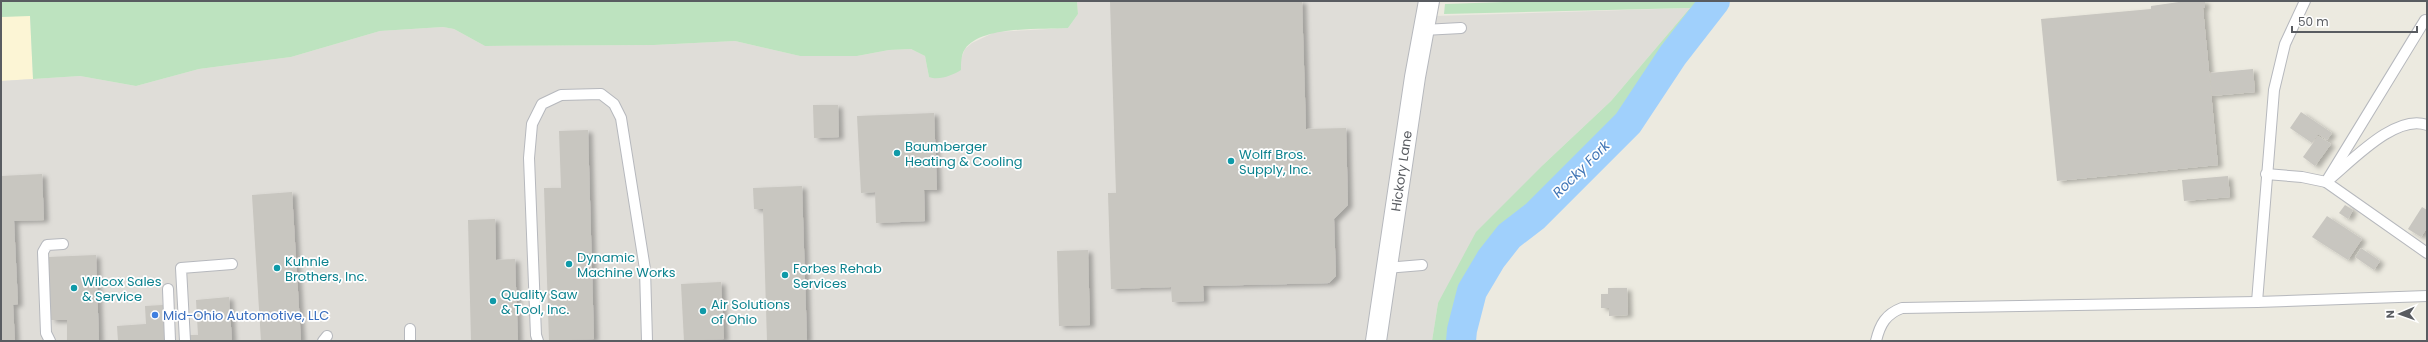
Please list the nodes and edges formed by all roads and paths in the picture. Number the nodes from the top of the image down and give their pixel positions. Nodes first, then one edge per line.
1 (1429, 1) edge
2 (2305, 1) edge
3 (2425, 20) dead end
4 (1461, 28) dead end
5 (1423, 30) junction
6 (2427, 126) edge
7 (2266, 174) junction
8 (2326, 182) junction
9 (63, 244) dead end
10 (2427, 253) edge
11 (232, 264) dead end
12 (1422, 265) dead end
13 (1386, 268) junction
14 (168, 289) dead end
15 (2427, 296) edge
16 (2257, 302) junction
17 (410, 329) dead end
18 (535, 339) edge
19 (50, 341) edge
20 (170, 341) edge
21 (185, 341) edge
22 (410, 341) edge
23 (647, 341) edge
24 (1376, 341) edge
25 (1876, 341) edge

1 - 5 street, Hickory Lane
2 - 7 lane
3 - 8 lane
4 - 5 lane
5 - 13 street, Hickory Lane
6 - 8 lane
7 - 8 lane
7 - 16 lane
8 - 10 lane
9 - 19 lane
11 - 21 lane
12 - 13 lane
13 - 24 street, Hickory Lane
14 - 20 lane
15 - 16 lane
16 - 25 lane
17 - 22 lane
18 - 23 lane

